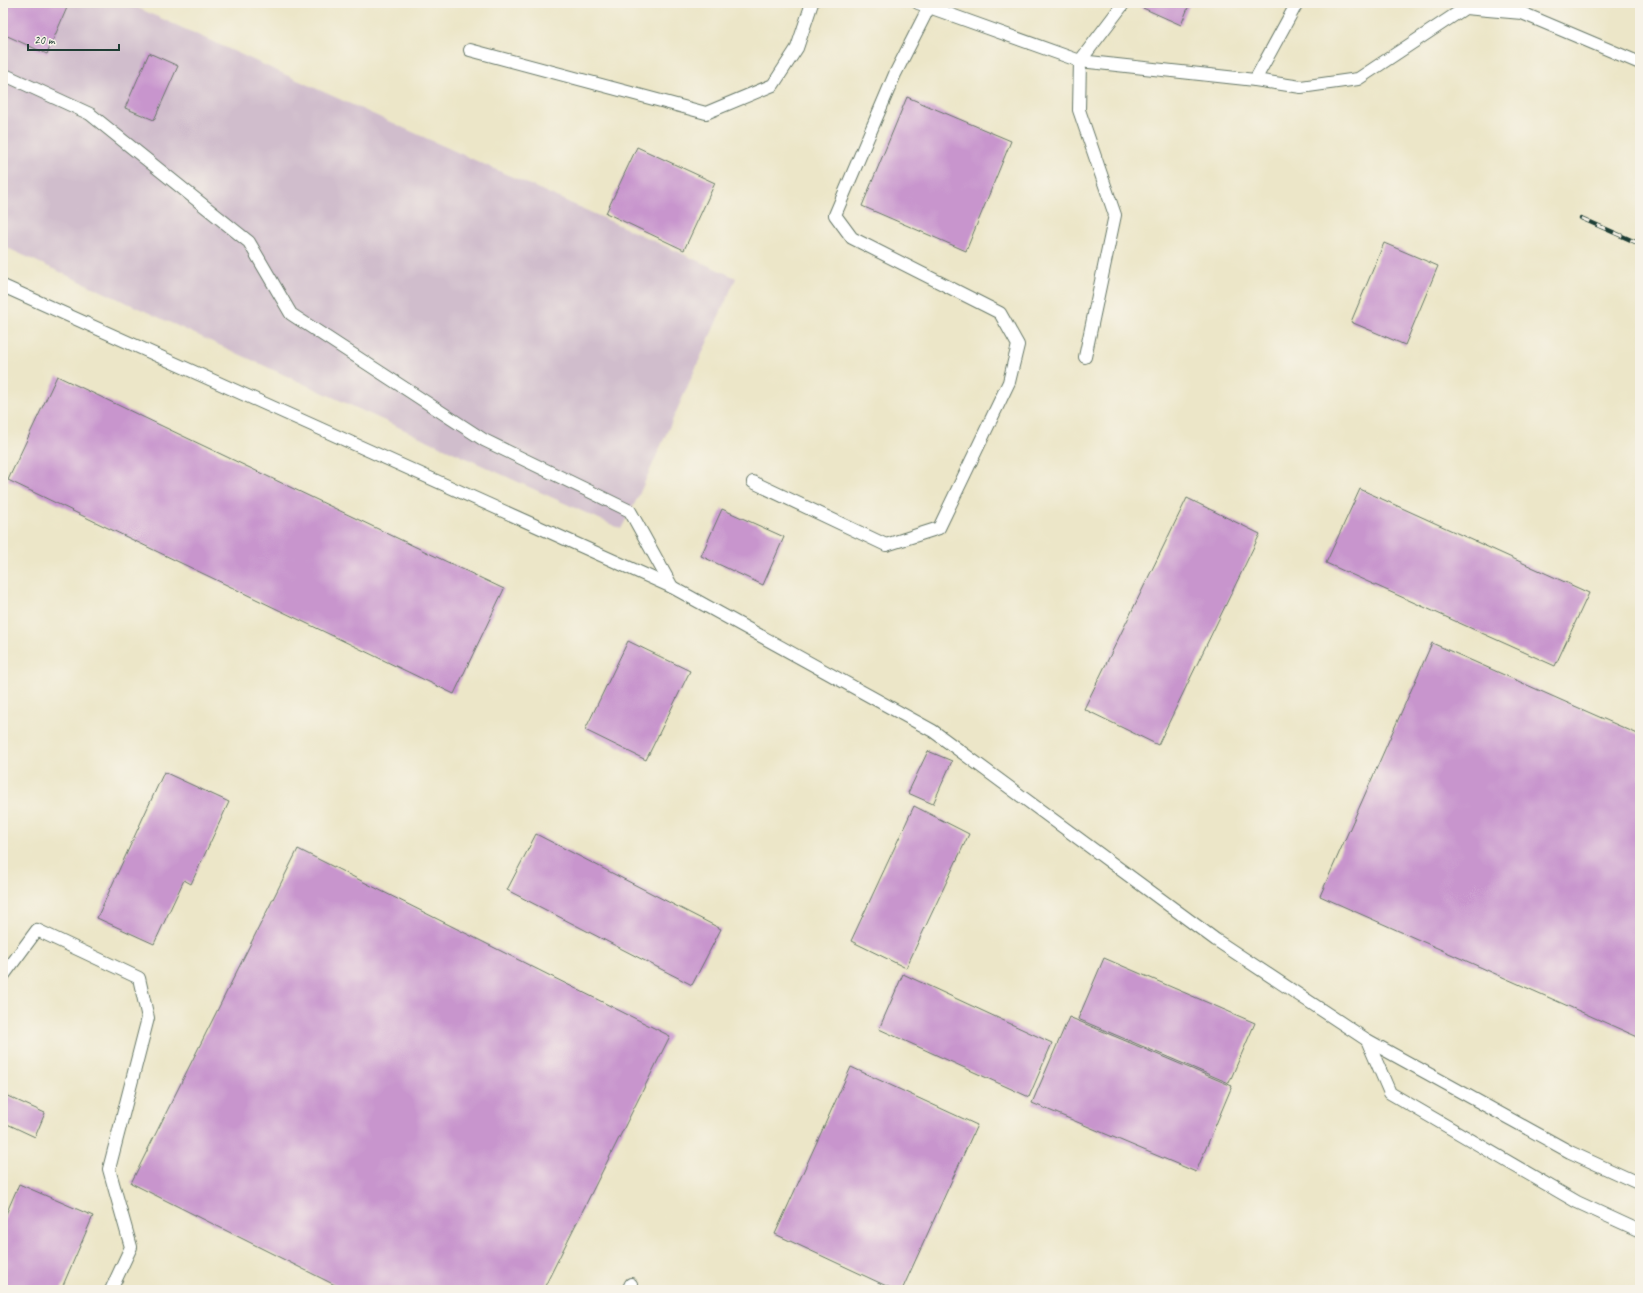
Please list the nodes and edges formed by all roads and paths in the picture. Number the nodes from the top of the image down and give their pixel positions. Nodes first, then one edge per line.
1 (812, 3) edge
2 (1124, 3) edge
3 (1297, 3) edge
4 (923, 5) edge
5 (470, 50) dead end
6 (1080, 61) junction
7 (1640, 63) edge
8 (3, 74) edge
9 (1255, 80) junction
10 (3, 286) edge
11 (1085, 357) dead end
12 (753, 482) dead end
13 (672, 587) junction
14 (3, 976) edge
15 (1367, 1040) junction
16 (1640, 1184) edge
17 (1640, 1231) edge
18 (111, 1290) edge

1 - 5 lane
2 - 6 lane
3 - 9 lane
4 - 6 lane
4 - 12 lane
6 - 9 lane
6 - 11 lane
7 - 9 lane
8 - 13 lane
10 - 13 lane
13 - 15 lane
14 - 18 lane
15 - 16 lane
15 - 17 lane

